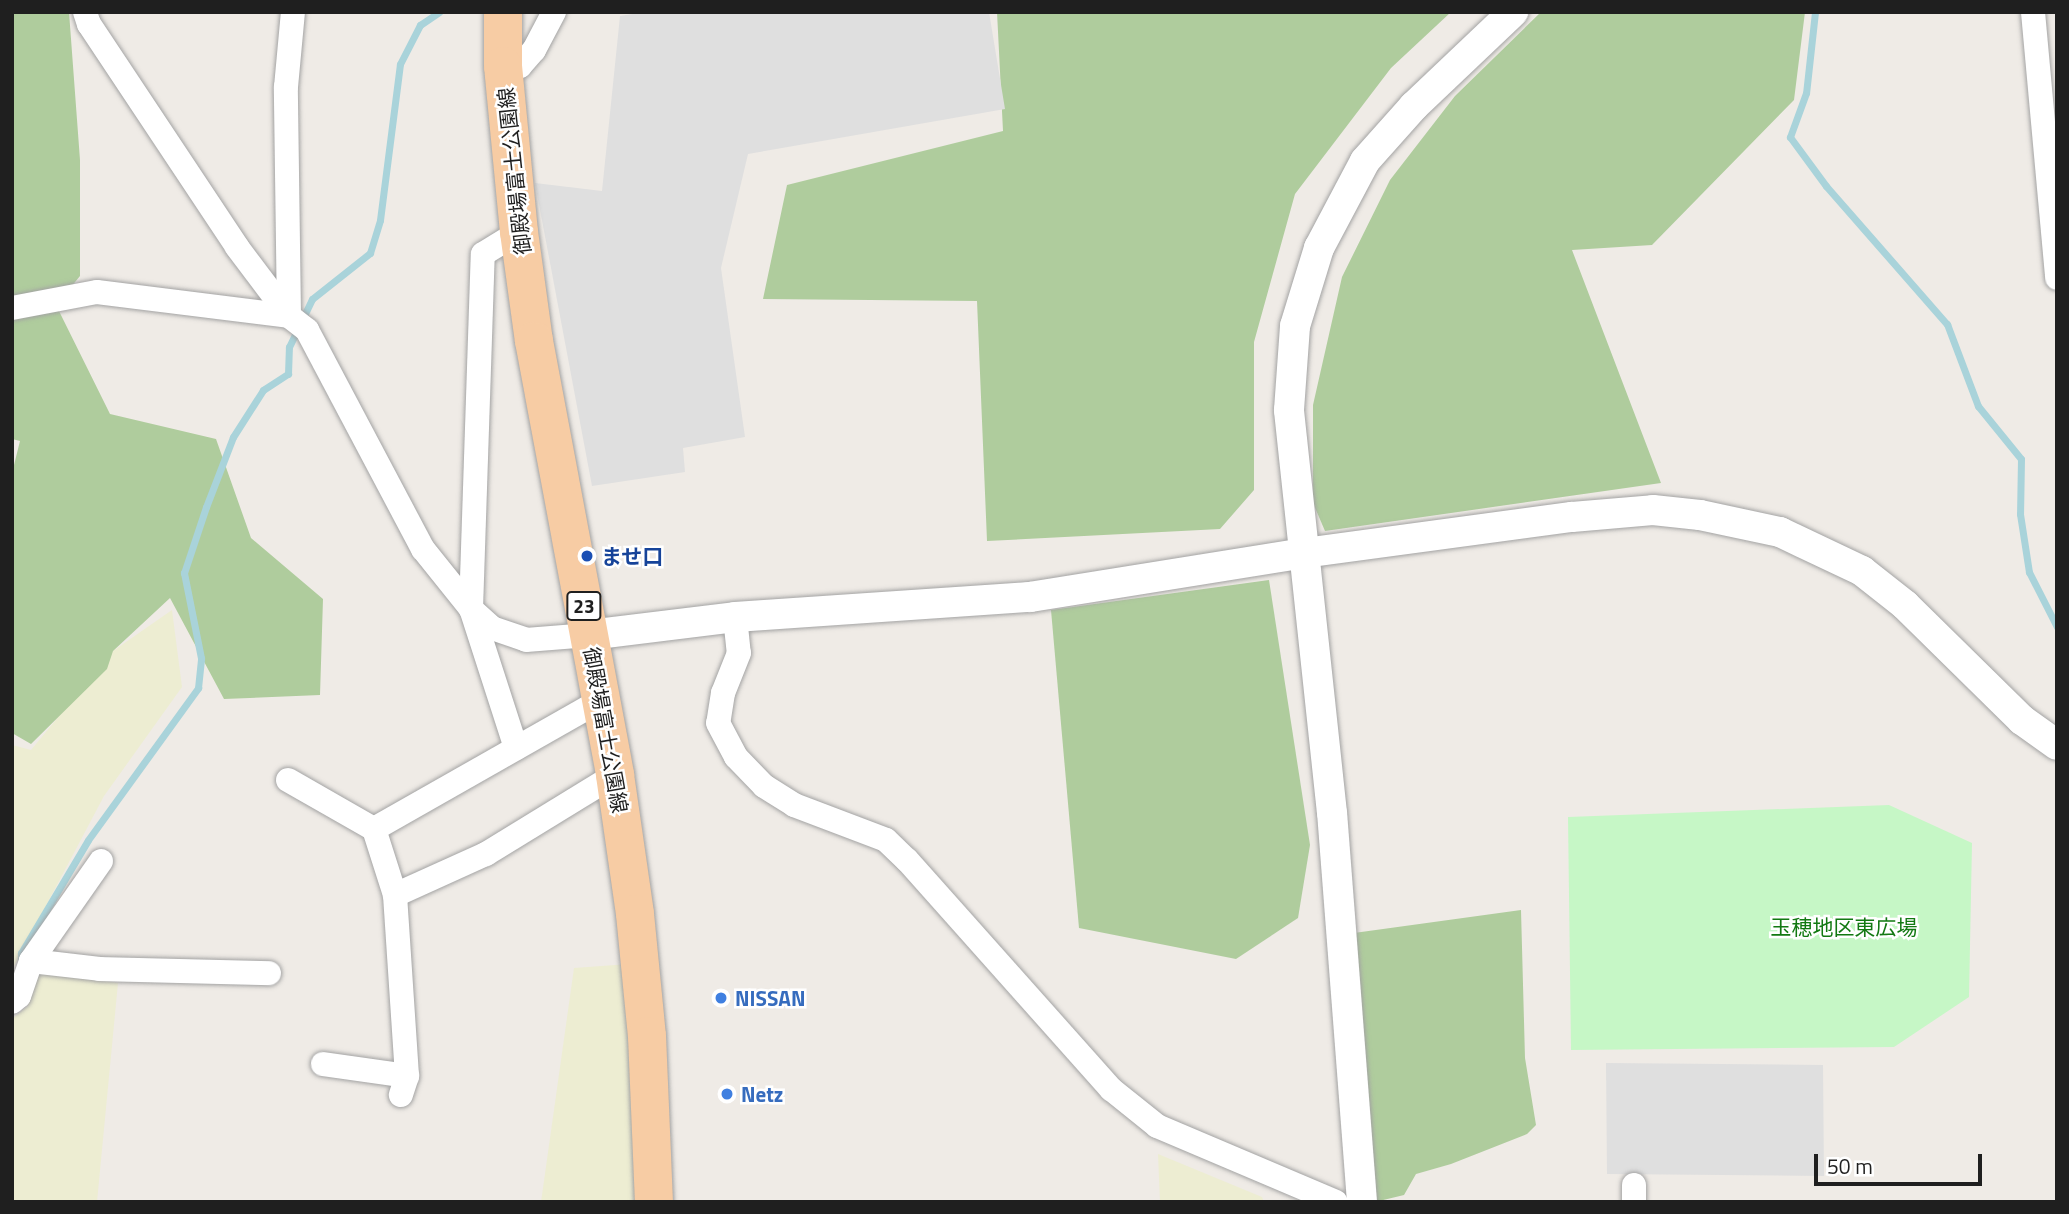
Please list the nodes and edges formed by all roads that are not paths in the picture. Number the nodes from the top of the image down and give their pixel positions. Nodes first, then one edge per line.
1 (85, 12) edge
2 (293, 12) edge
3 (503, 12) edge
4 (554, 12) edge
5 (1513, 12) edge
6 (2033, 12) edge
7 (503, 66) junction
8 (519, 232) junction
9 (2057, 278) edge
10 (12, 308) edge
11 (289, 316) junction
12 (1304, 553) junction
13 (471, 609) junction
14 (735, 617) junction
15 (589, 635) junction
16 (601, 700) junction
17 (2057, 745) edge
18 (516, 748) junction
19 (615, 775) junction
20 (288, 780) dead end
21 (374, 829) junction
22 (101, 861) dead end
23 (396, 895) junction
24 (31, 961) junction
25 (270, 973) dead end
26 (12, 1002) edge
27 (323, 1064) dead end
28 (654, 1202) edge
29 (1336, 1202) edge
30 (1362, 1202) edge

1 - 11 street
2 - 11 street
3 - 7 main road, 御殿場富士公園線 / 23
4 - 7 street
5 - 12 street
6 - 9 street
7 - 8 main road, 御殿場富士公園線 / 23
8 - 13 street
8 - 15 main road, 御殿場富士公園線 / 23
10 - 11 street
11 - 13 street
12 - 14 street
12 - 17 street
12 - 30 street
13 - 15 street
13 - 18 street
14 - 15 street
14 - 29 street
15 - 16 main road, 御殿場富士公園線 / 23
16 - 18 street
16 - 19 main road, 御殿場富士公園線 / 23
18 - 21 street
19 - 23 street
19 - 28 main road, 御殿場富士公園線 / 23
20 - 21 street
21 - 23 street
22 - 24 street
23 - 27 street
24 - 25 street
24 - 26 street

